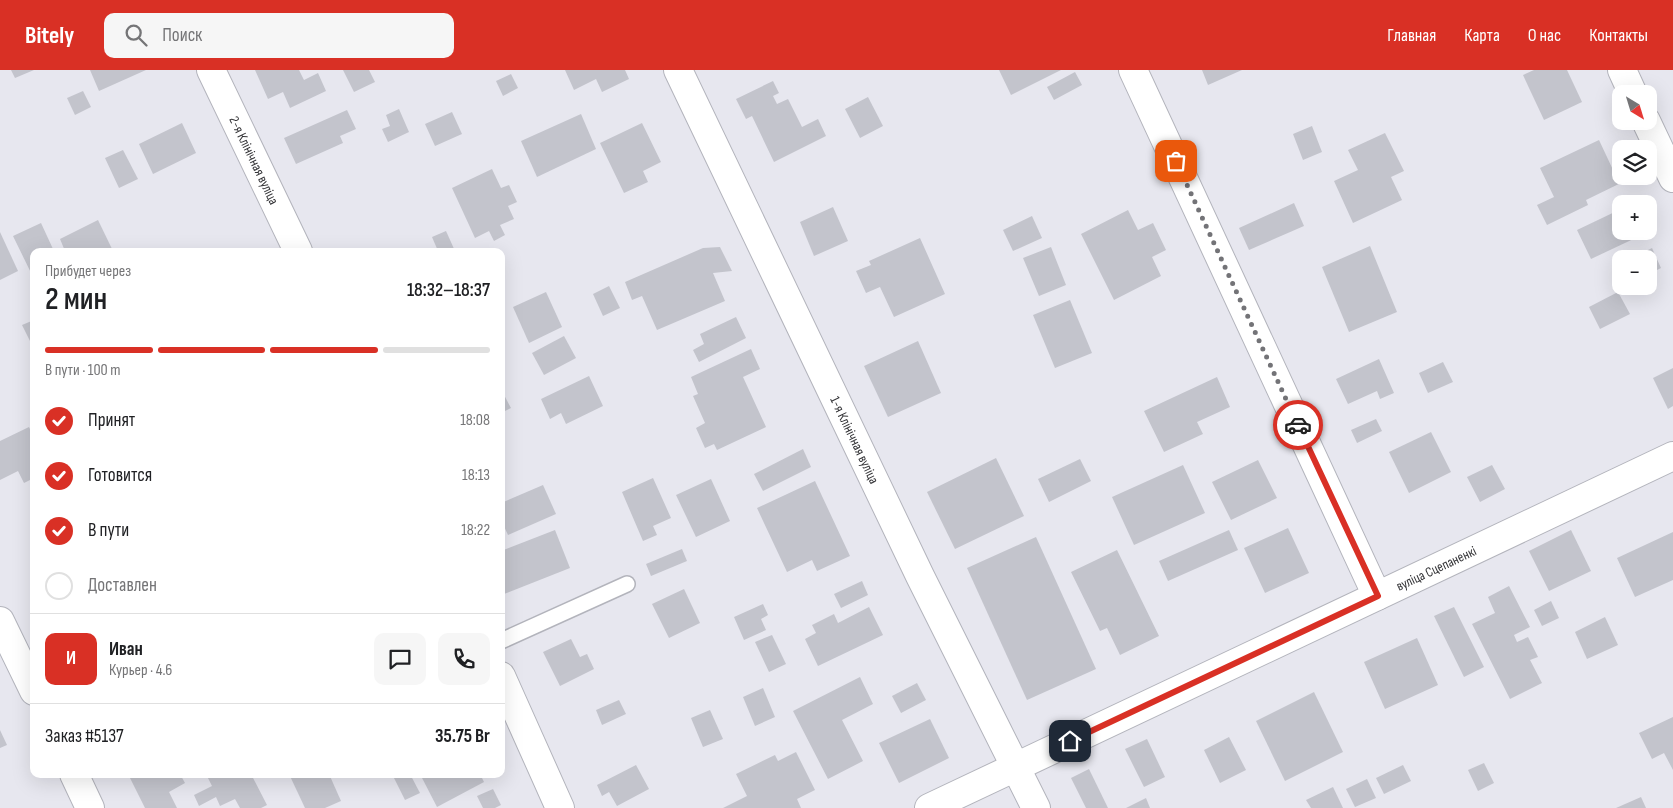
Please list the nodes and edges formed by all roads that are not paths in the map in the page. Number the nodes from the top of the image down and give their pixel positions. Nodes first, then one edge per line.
1 (211, 70) edge
2 (678, 70) edge
3 (1134, 70) edge
4 (1622, 70) edge
5 (1629, 85) edge
6 (1650, 130) edge
7 (1673, 178) edge
8 (297, 248) edge
9 (1673, 456) edge
10 (626, 584) dead end
11 (1378, 596) junction
12 (0, 621) edge
13 (505, 639) edge
14 (30, 683) edge
15 (505, 685) edge
16 (1016, 766) junction
17 (76, 778) edge
18 (90, 808) edge
19 (560, 808) edge
20 (929, 808) edge
21 (1036, 808) edge

1 - 8 street, 2-я Клінічная вуліца
2 - 16 street, 1-я Клінічная вуліца
3 - 11 street
4 - 5 street
6 - 7 street
9 - 11 street, вуліца Сцепаненкі
10 - 13 lane
11 - 16 street, вуліца Сцепаненкі
12 - 14 street
15 - 19 street
16 - 20 street, вуліца Сцепаненкі
16 - 21 street, 1-я Клінічная вуліца
17 - 18 street

